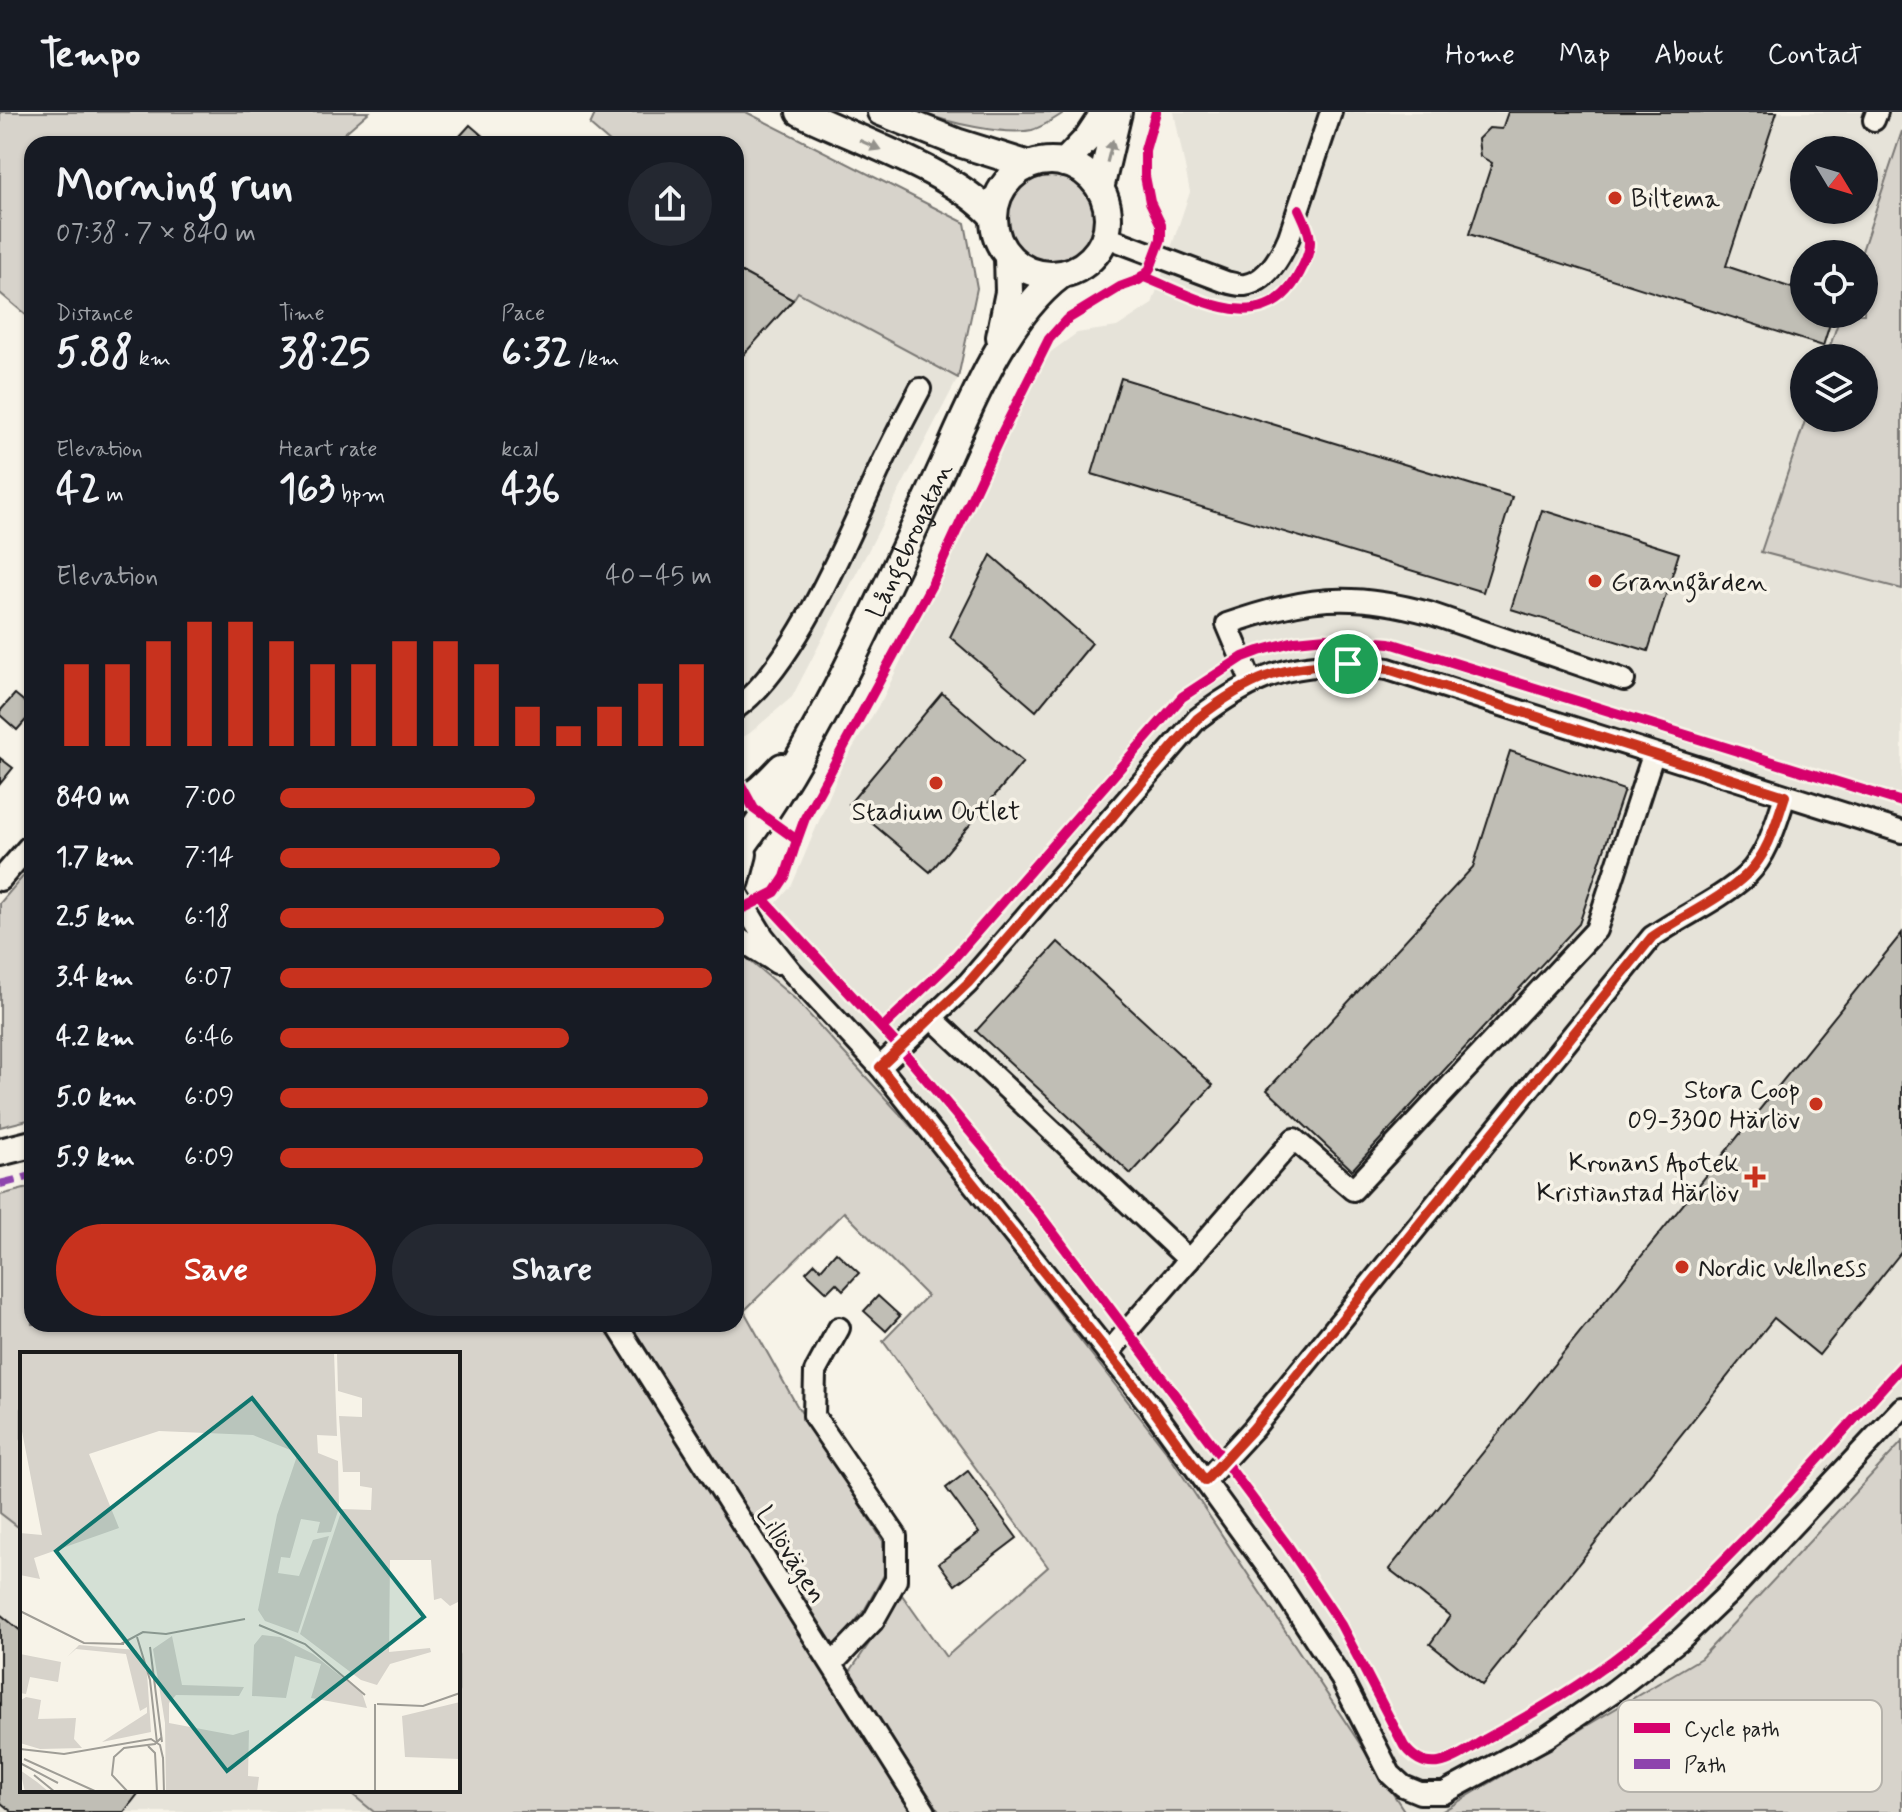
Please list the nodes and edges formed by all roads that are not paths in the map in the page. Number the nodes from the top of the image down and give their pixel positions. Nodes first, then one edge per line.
1 (800, 112) edge
2 (881, 112) edge
3 (1105, 112) edge
4 (1118, 112) edge
5 (1331, 112) edge
6 (1064, 163) junction
7 (1029, 165) junction
8 (1100, 189) junction
9 (994, 217) junction
10 (1104, 236) junction
11 (1008, 257) junction
12 (1061, 275) junction
13 (994, 359) junction
14 (920, 389) dead end
15 (1624, 680) dead end
16 (1251, 681) junction
17 (744, 701) edge
18 (819, 720) junction
19 (1653, 755) junction
20 (1785, 796) junction
21 (744, 800) edge
22 (1902, 832) edge
23 (744, 834) edge
24 (24, 852) edge
25 (0, 880) edge
26 (744, 905) edge
27 (744, 942) edge
28 (791, 971) junction
29 (933, 1019) junction
30 (880, 1067) junction
31 (24, 1146) edge
32 (0, 1152) edge
33 (1189, 1260) junction
34 (839, 1328) dead end
35 (621, 1332) edge
36 (1108, 1353) junction
37 (1902, 1408) edge
38 (1205, 1481) junction
39 (832, 1664) junction
40 (925, 1812) edge

1 -> 9 main road
2 - 7 main road
3 - 6 main road
8 -> 4 main road
5 - 10 street
6 - 7 main road
6 - 8 main road
7 - 9 main road
8 - 10 main road
9 - 11 main road
10 - 12 main road
11 - 12 main road
11 - 13 main road, Långebrogatan
12 - 13 main road, Långebrogatan
13 - 18 main road, Långebrogatan
14 - 17 street
15 - 16 street
16 - 19 street
16 - 29 street
18 - 21 main road, Långebrogatan
18 - 23 main road, Långebrogatan
19 - 20 street
19 - 33 street
20 - 22 street
20 - 38 street
24 - 25 street
26 - 28 street
27 - 28 street
28 - 30 street
29 - 30 street
29 - 33 street
30 - 36 street
31 - 32 main road
33 - 36 street
34 - 39 street
35 - 39 street, Lillövägen
36 - 38 street
37 - 38 street
39 - 40 street, Lillövägen

